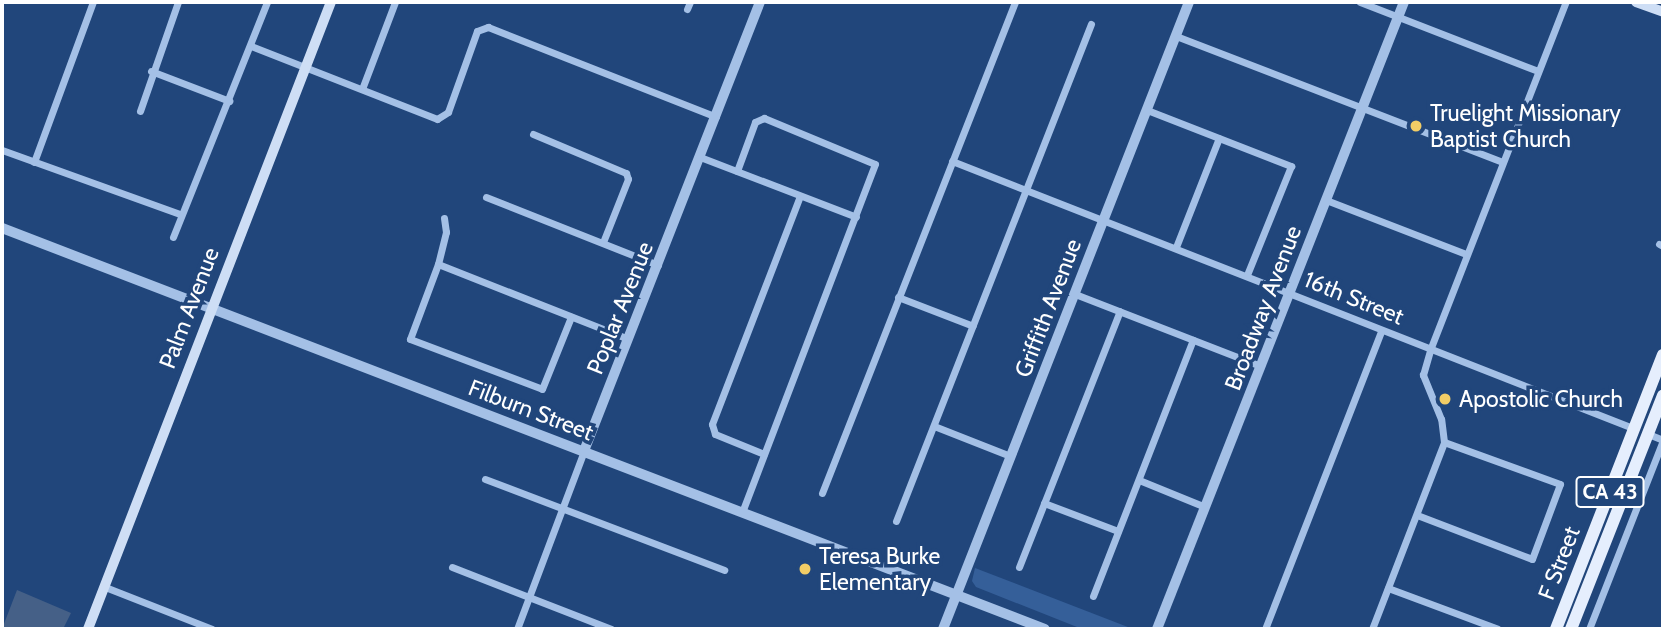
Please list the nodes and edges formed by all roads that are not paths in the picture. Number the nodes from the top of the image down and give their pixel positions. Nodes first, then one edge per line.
1 (93, 2) edge
2 (178, 2) edge
3 (267, 2) edge
4 (331, 2) edge
5 (395, 2) edge
6 (760, 2) edge
7 (1015, 2) edge
8 (1189, 2) edge
9 (1360, 2) edge
10 (1404, 2) edge
11 (1566, 2) edge
12 (1636, 2) edge
13 (1663, 12) edge
14 (1398, 16) junction
15 (1091, 23) dead end
16 (1176, 36) junction
17 (251, 46) junction
18 (304, 67) junction
19 (151, 71) junction
20 (1538, 71) junction
21 (362, 89) junction
22 (229, 101) junction
23 (1362, 108) junction
24 (1147, 110) junction
25 (140, 111) dead end
26 (716, 117) junction
27 (533, 134) dead end
28 (1219, 138) junction
29 (2, 150) edge
30 (700, 157) junction
31 (952, 160) junction
32 (34, 162) junction
33 (1502, 162) junction
34 (737, 171) junction
35 (1027, 190) junction
36 (800, 196) junction
37 (485, 197) dead end
38 (1326, 200) junction
39 (180, 214) junction
40 (856, 217) junction
41 (444, 218) dead end
42 (1103, 219) junction
43 (2, 228) edge
44 (173, 237) dead end
45 (603, 242) junction
46 (1176, 247) junction
47 (1466, 254) junction
48 (438, 264) junction
49 (657, 265) junction
50 (1247, 275) junction
51 (1290, 293) junction
52 (1075, 294) junction
53 (898, 298) junction
54 (212, 308) junction
55 (1120, 311) junction
56 (571, 317) junction
57 (972, 326) junction
58 (1381, 331) junction
59 (628, 339) junction
60 (1193, 340) junction
61 (1430, 350) junction
62 (1663, 355) edge
63 (1261, 366) junction
64 (1663, 395) edge
65 (934, 426) junction
66 (1634, 429) junction
67 (1648, 434) junction
68 (1663, 440) edge
69 (1444, 442) junction
70 (584, 452) junction
71 (764, 454) junction
72 (1010, 456) junction
73 (485, 478) dead end
74 (1139, 480) junction
75 (822, 493) dead end
76 (1044, 503) junction
77 (1205, 507) junction
78 (563, 508) junction
79 (742, 512) junction
80 (1417, 515) junction
81 (896, 521) dead end
82 (1118, 531) junction
83 (452, 567) dead end
84 (1019, 567) dead end
85 (724, 570) dead end
86 (105, 587) junction
87 (1388, 587) junction
88 (957, 595) junction
89 (1093, 596) dead end
90 (529, 598) junction
91 (1589, 627) edge
92 (88, 629) edge
93 (212, 629) edge
94 (517, 629) edge
95 (611, 629) edge
96 (943, 629) edge
97 (1045, 629) edge
98 (1157, 629) edge
99 (1265, 629) edge
100 (1372, 629) edge
101 (1498, 629) edge
102 (1556, 629) edge
103 (1571, 629) edge
104 (1600, 629) edge

1 - 32 street
2 - 19 street
3 - 17 street
4 - 18 main road, Palm Avenue
5 - 21 street
6 - 26 street, Poplar Avenue
7 - 31 street
8 - 16 street, Griffith Avenue
9 - 14 street
10 - 14 street, Broadway Avenue
11 - 20 street
12 - 13 main road
14 - 20 street
14 - 23 street, Broadway Avenue
15 - 35 street
16 - 23 street
16 - 24 street, Griffith Avenue
17 - 18 street
17 - 22 street
18 - 21 street
18 - 54 main road, Palm Avenue
19 - 22 street
19 - 25 street
20 - 33 street
21 - 26 street
22 - 39 street
23 - 33 street
23 - 38 street, Broadway Avenue
24 - 28 street
24 - 42 street, Griffith Avenue
26 - 30 street, Poplar Avenue
27 - 45 street
28 - 46 street
28 - 50 street
29 - 32 street
30 - 34 street
30 - 49 street, Poplar Avenue
31 - 35 street, 16th Street
31 - 53 street
32 - 39 street
33 - 47 street
34 - 36 street
34 - 40 street
35 - 42 street, 16th Street
35 - 57 street
36 - 40 street
36 - 71 street
37 - 45 street
38 - 47 street
38 - 51 street, Broadway Avenue
39 - 44 street
40 - 71 street
41 - 48 street
42 - 46 street, 16th Street
42 - 52 street, Griffith Avenue
43 - 54 street, Filburn Street
45 - 49 street
46 - 50 street, 16th Street
47 - 61 street
48 - 56 street
48 - 56 street
49 - 59 street, Poplar Avenue
50 - 51 street, 16th Street
51 - 58 street, 16th Street
51 - 63 street, Broadway Avenue
52 - 55 street
52 - 72 street, Griffith Avenue
53 - 57 street
53 - 75 street
54 - 70 street, Filburn Street
54 - 86 main road, Palm Avenue
55 - 60 street
55 - 76 street
56 - 59 street
57 - 65 street
58 - 61 street, 16th Street
58 - 99 street
59 - 70 street, Poplar Avenue
60 - 63 street
60 - 74 street
61 - 66 street, 16th Street
61 - 69 street
62 - 66 main road, F Street / CA 43
63 - 77 street, Broadway Avenue
64 - 67 main road, F Street / CA 43
65 - 72 street
65 - 81 street
66 - 67 street, 16th Street
66 - 102 main road, F Street / CA 43
67 - 68 street, 16th Street
67 - 103 main road, F Street / CA 43
68 - 91 street
69 - 80 street
69 - 80 street
70 - 78 street, Poplar Avenue
70 - 79 street, Filburn Street
71 - 79 street
72 - 88 street, Griffith Avenue
73 - 78 street
74 - 77 street
74 - 82 street
76 - 82 street
76 - 84 street
77 - 98 street, Broadway Avenue
78 - 85 street
78 - 90 street, Poplar Avenue
79 - 88 street, Filburn Street
80 - 87 street
82 - 89 street
83 - 90 street
86 - 92 main road, Palm Avenue
86 - 93 street
87 - 100 street
87 - 101 street
88 - 96 street, Griffith Avenue
88 - 97 street, Filburn Street
90 - 94 street, Poplar Avenue
90 - 95 street
91 - 104 street

